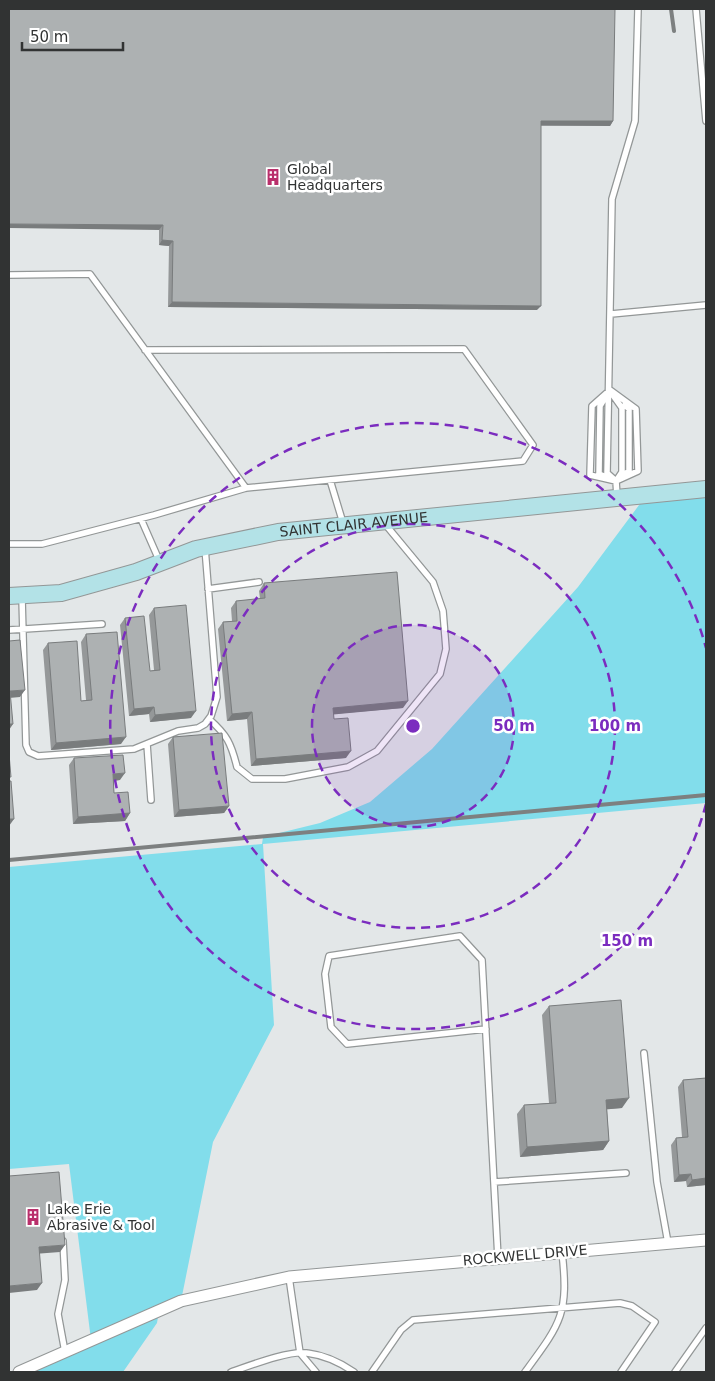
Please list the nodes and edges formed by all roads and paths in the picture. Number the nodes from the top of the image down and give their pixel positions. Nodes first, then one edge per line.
1 (638, 9) edge
2 (696, 9) edge
3 (706, 121) edge
4 (9, 275) edge
5 (706, 305) edge
6 (611, 314) junction
7 (145, 350) junction
8 (610, 390) junction
9 (330, 480) junction
10 (246, 488) junction
11 (616, 489) junction
12 (706, 489) edge
13 (141, 518) junction
14 (382, 521) junction
15 (344, 525) junction
16 (9, 544) edge
17 (205, 547) junction
18 (160, 562) junction
19 (259, 582) dead end
20 (208, 589) junction
21 (15, 596) edge
22 (102, 624) dead end
23 (9, 630) edge
24 (23, 630) junction
25 (209, 719) junction
26 (146, 744) junction
27 (151, 800) dead end
28 (486, 1029) junction
29 (644, 1053) dead end
30 (626, 1173) dead end
31 (494, 1182) junction
32 (62, 1233) edge
33 (706, 1240) edge
34 (668, 1243) junction
35 (562, 1252) junction
36 (498, 1258) junction
37 (289, 1277) junction
38 (564, 1308) junction
39 (706, 1328) edge
40 (65, 1352) junction
41 (300, 1353) junction
42 (19, 1372) edge
43 (231, 1372) edge
44 (316, 1372) edge
45 (354, 1372) edge
46 (372, 1372) edge
47 (525, 1372) edge
48 (621, 1372) edge
49 (675, 1372) edge

1 - 6 lane
2 - 3 lane
4 - 7 lane
5 - 6 lane
6 - 8 lane
7 - 9 lane
7 - 10 lane
8 - 11 lane
8 - 11 lane
8 - 11 lane
8 - 11 lane
9 - 10 lane
9 - 15 lane
10 - 13 lane
11 - 12 street, SAINT CLAIR AVENUE
11 - 14 street, SAINT CLAIR AVENUE
13 - 16 lane
13 - 18 lane
14 - 15 street, SAINT CLAIR AVENUE
14 - 25 lane
15 - 17 street, SAINT CLAIR AVENUE
17 - 18 street, SAINT CLAIR AVENUE
17 - 20 lane
18 - 21 street, SAINT CLAIR AVENUE
19 - 20 lane
20 - 25 lane
21 - 24 lane
22 - 24 lane
23 - 24 lane
24 - 26 lane
25 - 26 lane
26 - 27 lane
28 - 28 lane
28 - 31 lane
29 - 34 lane
30 - 31 lane
31 - 36 lane
32 - 40 lane
33 - 34 street, ROCKWELL DRIVE
34 - 35 street, ROCKWELL DRIVE
35 - 36 street, ROCKWELL DRIVE
35 - 38 lane
36 - 37 street, ROCKWELL DRIVE
37 - 40 street, ROCKWELL DRIVE
37 - 41 lane
38 - 46 lane
38 - 47 lane
38 - 48 lane
39 - 49 lane
40 - 42 street, ROCKWELL DRIVE
41 - 43 lane
41 - 44 lane
41 - 45 lane

